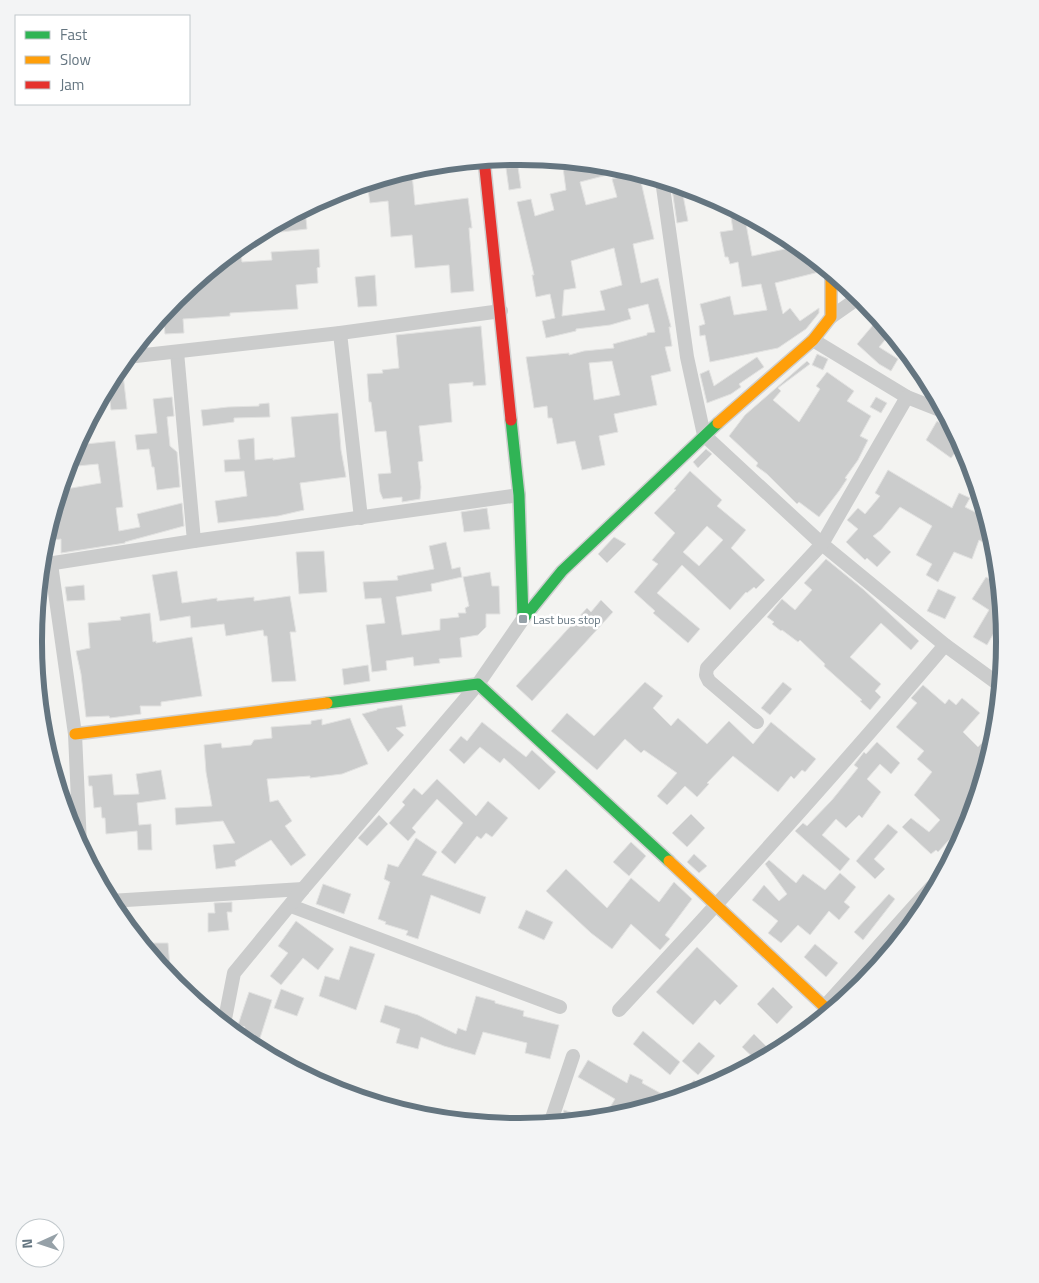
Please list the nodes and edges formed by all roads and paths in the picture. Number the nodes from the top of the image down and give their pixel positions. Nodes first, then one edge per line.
1 (485, 166) edge
2 (663, 187) edge
3 (831, 280) edge
4 (853, 301) edge
5 (501, 311) junction
6 (831, 317) junction
7 (340, 332) junction
8 (813, 340) junction
9 (177, 352) junction
10 (137, 356) edge
11 (907, 397) junction
12 (936, 408) edge
13 (704, 435) junction
14 (519, 496) junction
15 (361, 518) junction
16 (194, 541) junction
17 (822, 544) junction
18 (50, 563) edge
19 (48, 574) edge
20 (523, 618) junction
21 (945, 645) junction
22 (994, 681) edge
23 (478, 684) junction
24 (757, 722) dead end
25 (75, 734) junction
26 (79, 824) edge
27 (303, 889) junction
28 (922, 897) edge
29 (119, 900) edge
30 (717, 905) junction
31 (291, 906) junction
32 (837, 998) edge
33 (560, 1007) dead end
34 (825, 1007) edge
35 (619, 1010) dead end
36 (225, 1017) edge
37 (572, 1056) dead end
38 (552, 1117) edge

1 - 5 street
2 - 13 street
3 - 6 street
4 - 6 street
5 - 7 street
5 - 14 street
6 - 8 street
7 - 9 street
7 - 15 street
8 - 11 street
8 - 13 street
9 - 10 street
9 - 16 street
11 - 12 street
11 - 17 street
13 - 17 street
13 - 20 street
14 - 15 street
14 - 20 street
15 - 16 street
16 - 18 street
17 - 21 street
17 - 24 street
19 - 25 street
20 - 23 street
21 - 22 street
21 - 30 street
23 - 25 street
23 - 27 street
23 - 30 street
25 - 26 street
27 - 29 street
27 - 31 street
28 - 32 street
30 - 34 street
30 - 35 street
31 - 33 street
31 - 36 street
37 - 38 street

